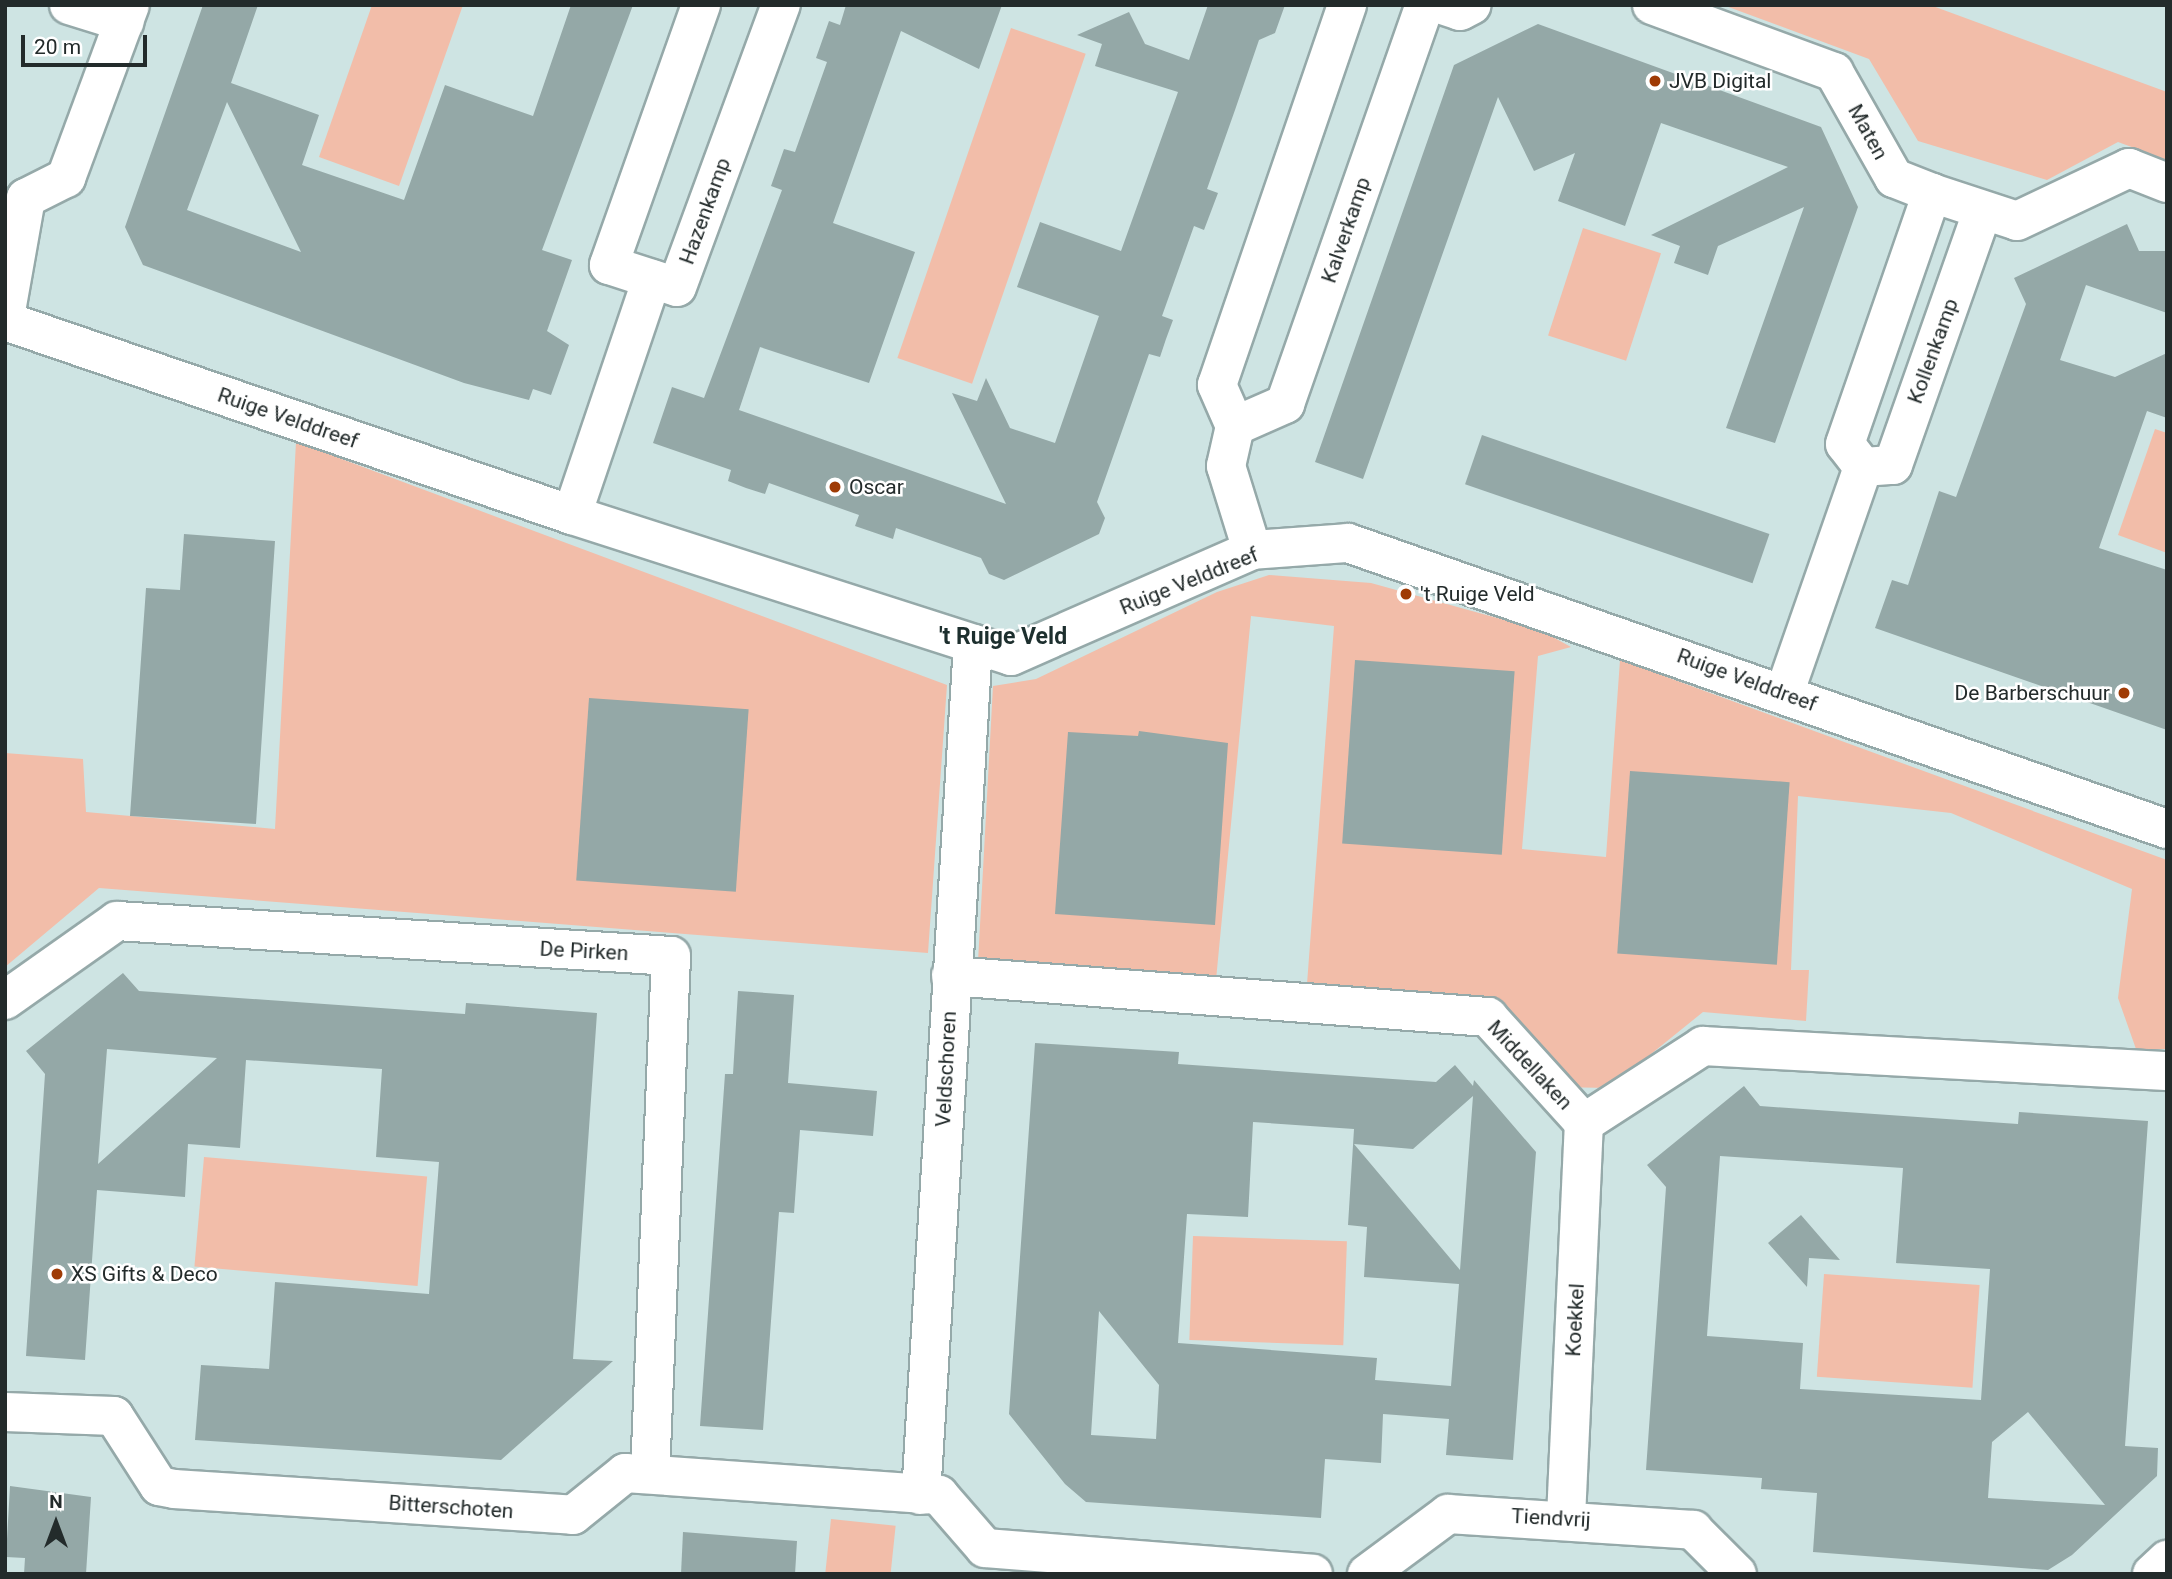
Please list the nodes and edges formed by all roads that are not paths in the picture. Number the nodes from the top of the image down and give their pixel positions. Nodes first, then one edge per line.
1 (69, 5) edge
2 (701, 5) edge
3 (780, 5) edge
4 (1346, 5) edge
5 (1425, 5) edge
6 (1442, 5) edge
7 (1472, 5) edge
8 (1652, 5) edge
9 (127, 14) edge
10 (2167, 183) edge
11 (1932, 193) junction
12 (15, 196) edge
13 (1983, 210) junction
14 (652, 279) junction
15 (5, 319) edge
16 (1235, 426) junction
17 (1863, 467) junction
18 (572, 515) junction
19 (1252, 550) junction
20 (973, 644) junction
21 (1784, 694) junction
22 (2167, 829) edge
23 (951, 976) junction
24 (5, 1000) edge
25 (2167, 1070) edge
26 (1584, 1123) junction
27 (5, 1412) edge
28 (650, 1474) junction
29 (921, 1494) junction
30 (1566, 1518) junction
31 (2167, 1560) edge
32 (1313, 1574) edge
33 (1367, 1574) edge
34 (1737, 1574) edge
35 (2152, 1574) edge

1 - 9 street
2 - 14 street, Hazenkamp
3 - 14 street, Hazenkamp
4 - 16 street
5 - 16 street, Kalverkamp
6 - 7 street
8 - 11 street, Maten
9 - 12 street
10 - 13 street, Maten
11 - 13 street, Maten
11 - 17 street
12 - 15 street
13 - 17 street, Kollenkamp
14 - 18 street
15 - 18 street, Ruige Velddreef
16 - 19 street
17 - 21 street
18 - 20 street, Ruige Velddreef
19 - 20 street, Ruige Velddreef
19 - 21 street, Ruige Velddreef
20 - 23 street, Veldschoren
21 - 22 street, Ruige Velddreef
23 - 26 street, Middellaken
23 - 29 street, Veldschoren
24 - 28 street, De Pirken
25 - 26 street, Middellaken
26 - 30 street, Koekkel
27 - 28 street, Bitterschoten
28 - 29 street, Bitterschoten
29 - 32 street
30 - 33 street, Tiendvrij
30 - 34 street, Tiendvrij
31 - 35 street

